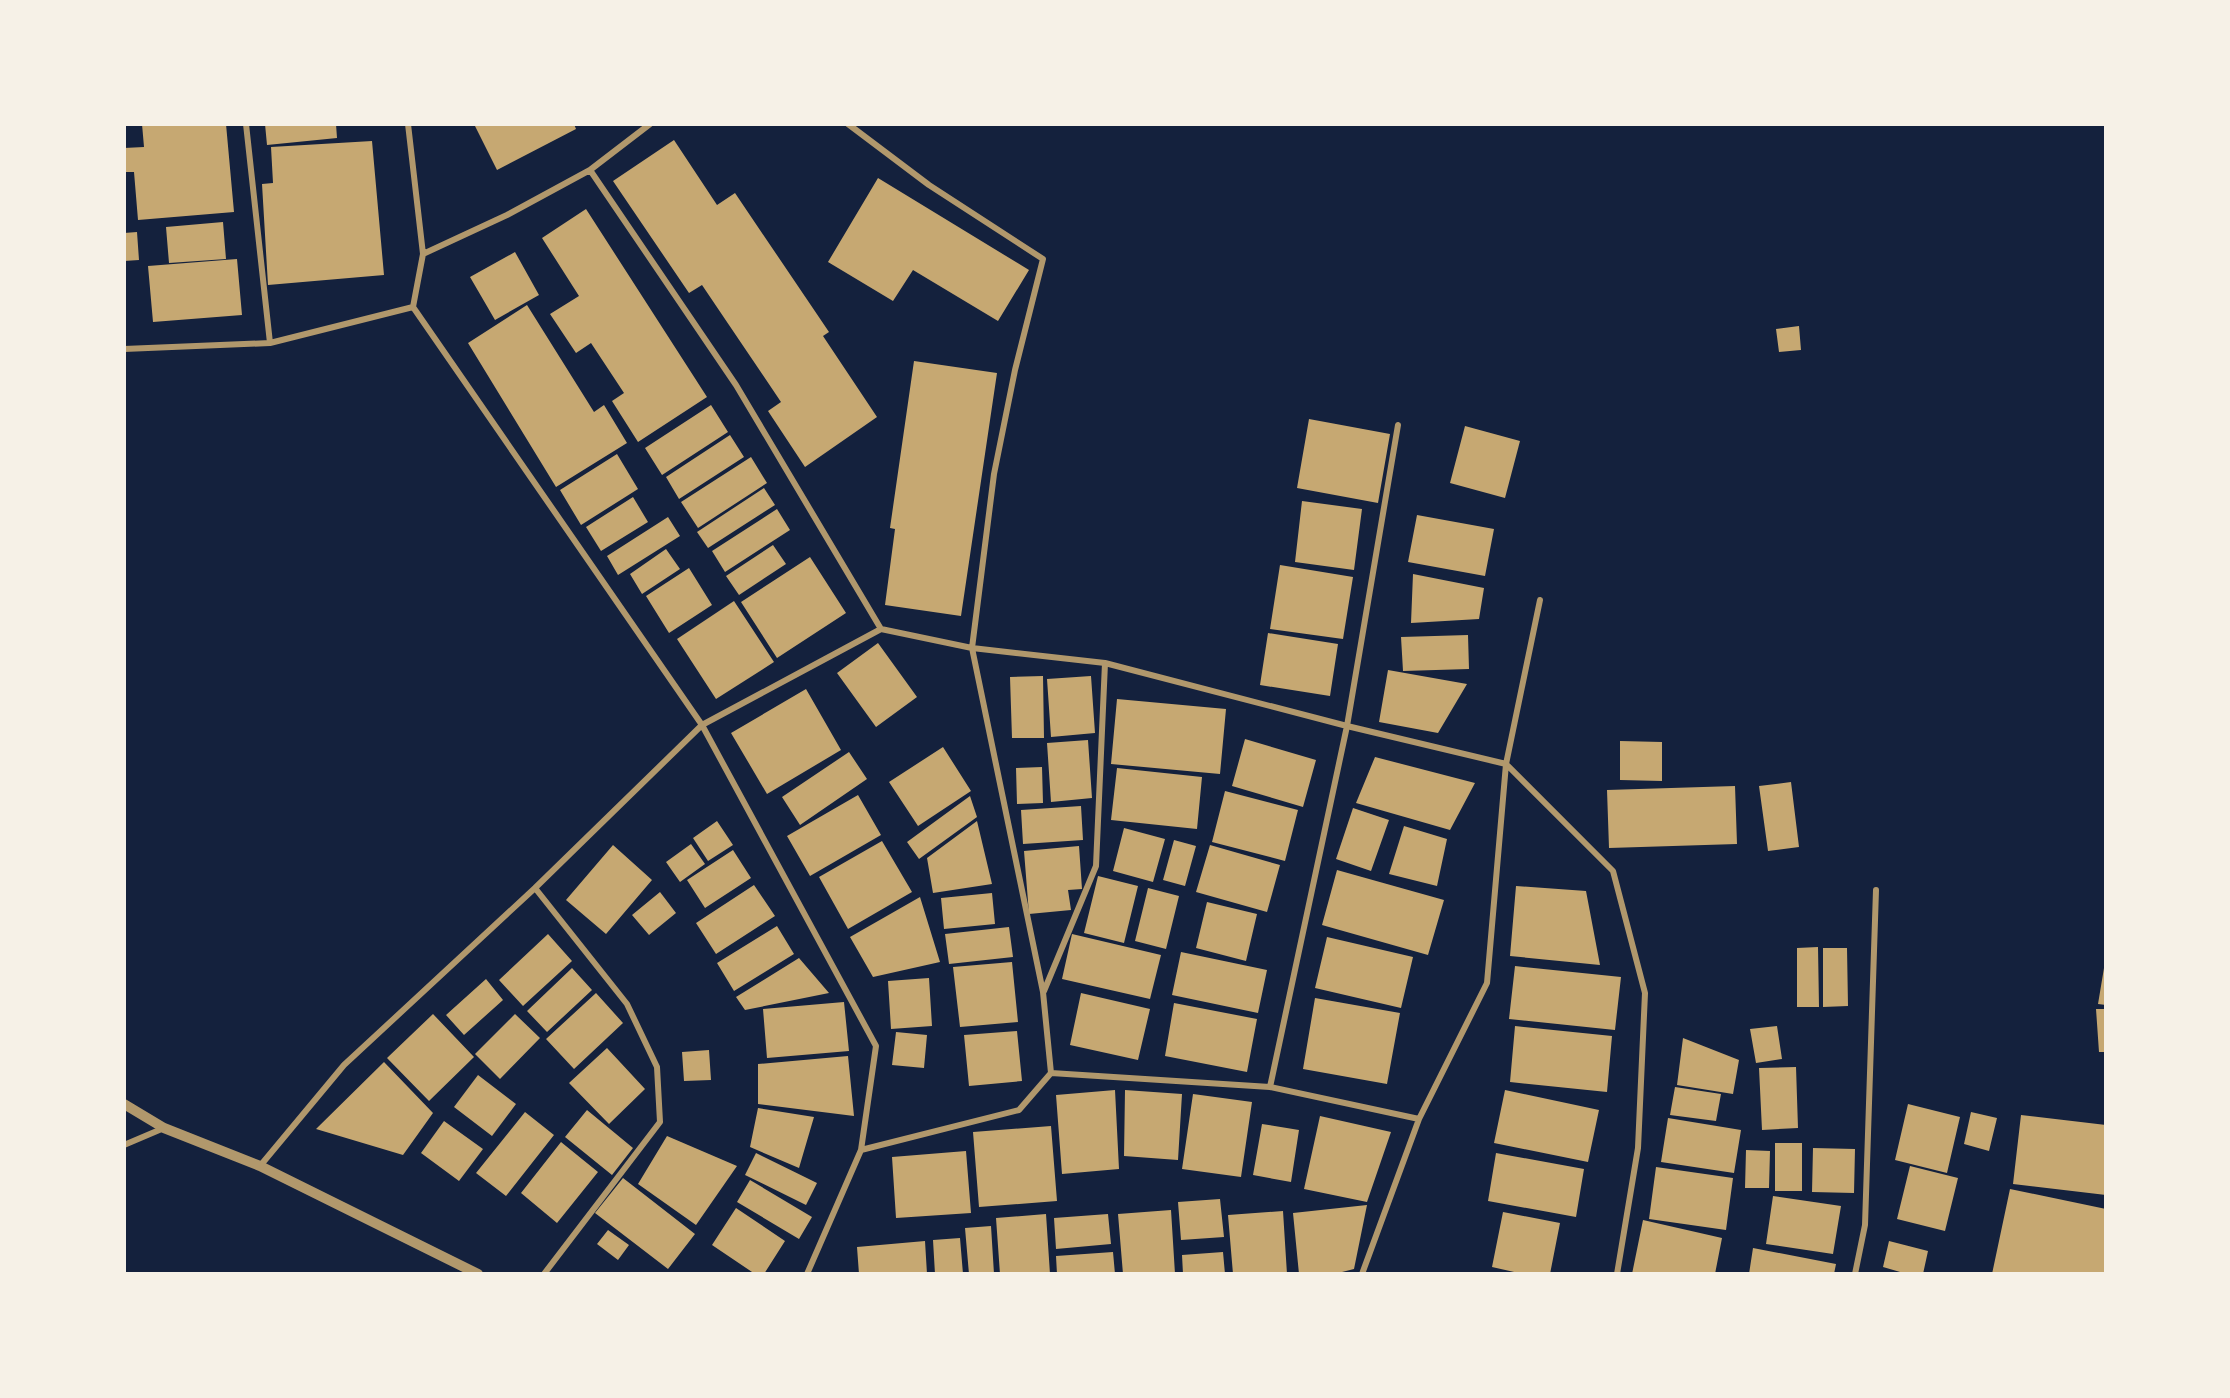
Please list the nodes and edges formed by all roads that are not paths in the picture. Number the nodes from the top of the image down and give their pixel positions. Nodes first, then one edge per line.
1 (246, 124) edge
2 (408, 124) edge
3 (650, 124) edge
4 (848, 124) edge
5 (590, 170) junction
6 (423, 254) junction
7 (413, 307) junction
8 (270, 343) junction
9 (124, 349) edge
10 (1398, 425) dead end
11 (1540, 600) dead end
12 (881, 629) junction
13 (972, 648) junction
14 (1105, 663) junction
15 (702, 724) junction
16 (1347, 726) junction
17 (1506, 764) junction
18 (535, 888) junction
19 (1876, 890) dead end
20 (1043, 992) junction
21 (1051, 1073) junction
22 (1270, 1087) junction
23 (124, 1104) edge
24 (1419, 1119) junction
25 (164, 1128) junction
26 (124, 1146) edge
27 (861, 1150) junction
28 (260, 1166) junction
29 (478, 1274) edge
30 (544, 1274) edge
31 (807, 1274) edge
32 (1362, 1274) edge
33 (1617, 1274) edge
34 (1855, 1274) edge

1 - 8 street
2 - 6 street
3 - 5 street
4 - 13 street
5 - 6 street
5 - 12 street
6 - 7 street
7 - 8 street
7 - 15 street
8 - 9 street
10 - 16 street
11 - 17 street
12 - 13 street
12 - 15 street
13 - 14 street
13 - 20 street
14 - 16 street
14 - 20 street
15 - 18 street
15 - 27 street
16 - 17 street
16 - 22 street
17 - 24 street
17 - 33 street
18 - 28 street
18 - 30 street
19 - 34 street
20 - 21 street
21 - 22 street
21 - 27 street
22 - 24 street
23 - 25 street
24 - 32 street
25 - 26 street
25 - 28 street
27 - 31 street
28 - 29 street

